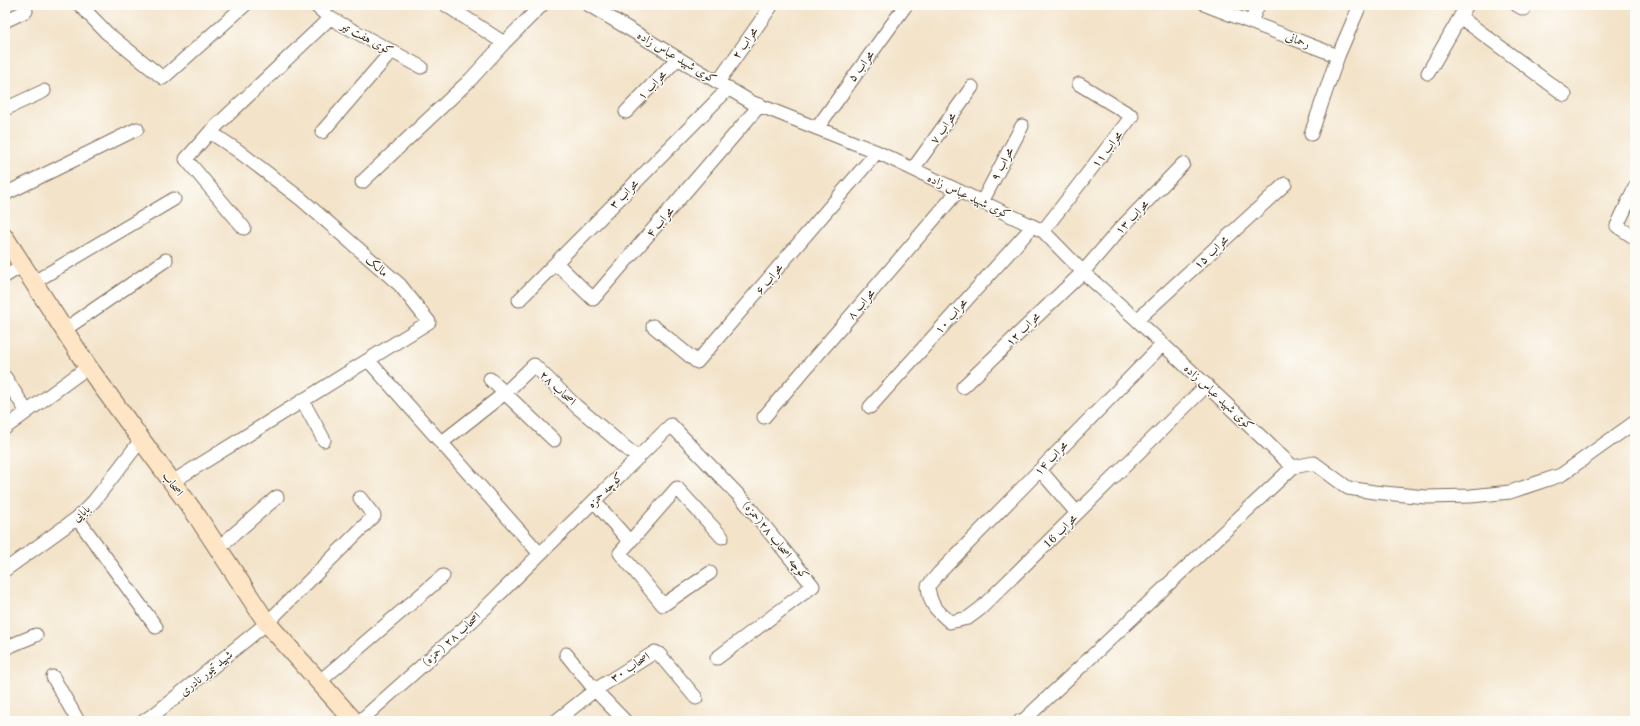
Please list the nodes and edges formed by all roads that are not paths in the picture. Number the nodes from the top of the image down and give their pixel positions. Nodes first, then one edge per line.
1 (80, 5) edge
2 (245, 5) edge
3 (315, 5) edge
4 (446, 5) edge
5 (542, 5) edge
6 (589, 5) edge
7 (772, 5) edge
8 (906, 5) edge
9 (1206, 5) edge
10 (1258, 5) edge
11 (1360, 5) edge
12 (1467, 5) edge
13 (26, 11) dead end
14 (1460, 17) junction
15 (330, 18) junction
16 (5, 21) edge
17 (1251, 22) junction
18 (504, 43) junction
19 (392, 51) junction
20 (1338, 56) junction
21 (678, 58) junction
22 (421, 67) dead end
23 (1428, 73) dead end
24 (1079, 84) dead end
25 (723, 85) junction
26 (972, 87) dead end
27 (44, 91) dead end
28 (1565, 95) dead end
29 (760, 105) junction
30 (5, 109) edge
31 (626, 112) dead end
32 (1022, 126) dead end
33 (817, 128) junction
34 (137, 129) dead end
35 (210, 132) junction
36 (322, 132) dead end
37 (1311, 134) dead end
38 (877, 152) junction
39 (1183, 164) dead end
40 (913, 169) junction
41 (362, 182) dead end
42 (1285, 184) dead end
43 (1635, 187) edge
44 (958, 191) junction
45 (5, 194) edge
46 (174, 199) dead end
47 (982, 202) junction
48 (244, 228) dead end
49 (1038, 229) junction
50 (5, 238) edge
51 (1635, 238) edge
52 (166, 260) dead end
53 (556, 263) junction
54 (23, 264) junction
55 (1082, 272) junction
56 (5, 276) edge
57 (34, 282) junction
58 (520, 300) dead end
59 (1137, 320) junction
60 (653, 326) dead end
61 (64, 330) junction
62 (1163, 344) junction
63 (368, 360) junction
64 (88, 367) junction
65 (5, 377) edge
66 (490, 379) dead end
67 (1206, 385) junction
68 (964, 387) dead end
69 (505, 393) junction
70 (302, 400) junction
71 (870, 407) dead end
72 (27, 412) junction
73 (764, 417) dead end
74 (1635, 422) edge
75 (671, 425) joint
76 (5, 428) edge
77 (141, 440) junction
78 (324, 440) dead end
79 (554, 440) dead end
80 (441, 443) junction
81 (638, 458) junction
82 (1293, 467) junction
83 (1040, 470) junction
84 (172, 482) junction
85 (277, 497) dead end
86 (360, 498) dead end
87 (594, 501) junction
88 (1077, 513) junction
89 (78, 518) junction
90 (722, 537) dead end
91 (630, 542) junction
92 (218, 548) junction
93 (540, 554) junction
94 (5, 570) edge
95 (939, 572) joint
96 (710, 573) dead end
97 (443, 576) dead end
98 (267, 623) junction
99 (156, 627) dead end
100 (36, 635) dead end
101 (5, 648) edge
102 (566, 654) dead end
103 (717, 658) dead end
104 (53, 677) dead end
105 (319, 682) junction
106 (595, 690) junction
107 (696, 698) dead end
108 (78, 721) edge
109 (144, 721) edge
110 (354, 721) edge
111 (360, 721) edge
112 (556, 721) edge
113 (625, 721) edge
114 (1020, 721) edge

1 - 2 street
3 - 15 street, کوی هفت تیر
4 - 18 street
5 - 18 street
6 - 21 street, کوی شهید عباس زاده
7 - 25 street, محراب ۲
8 - 33 street, محراب ۵
9 - 17 street, رحمانی
10 - 17 street
11 - 20 street
12 - 14 street
13 - 16 street
14 - 23 street
14 - 28 street
15 - 19 street, کوی هفت تیر
15 - 35 street
17 - 20 street, رحمانی
18 - 41 street
19 - 22 street, کوی هفت تیر
19 - 36 street
20 - 37 street
21 - 25 street, کوی شهید عباس زاده
21 - 31 street, محراب ۱
24 - 49 street, محراب ۱۱
25 - 29 street, کوی شهید عباس زاده
25 - 53 street, محراب ۳
26 - 40 street, محراب ۷
27 - 30 street
29 - 33 street, کوی شهید عباس زاده
29 - 53 street, محراب ۴
32 - 47 street, محراب ۹
33 - 38 street, کوی شهید عباس زاده
34 - 45 street
35 - 48 street
35 - 63 street, مالک
38 - 40 street, کوی شهید عباس زاده
38 - 60 street, محراب ۶
39 - 55 street, محراب ۱۳
40 - 44 street, کوی شهید عباس زاده
42 - 59 street, محراب ۱۵
43 - 51 street
44 - 47 street, کوی شهید عباس زاده
44 - 73 street, محراب ۸
46 - 57 street
47 - 49 street, کوی شهید عباس زاده
49 - 55 street, کوی شهید عباس زاده
49 - 71 street, محراب ۱۰
50 - 54 main road, اصحاب
52 - 61 street
53 - 58 street, محراب ۳
54 - 56 street
54 - 57 main road, اصحاب
55 - 59 street, کوی شهید عباس زاده
55 - 68 street, محراب ۱۲
57 - 61 main road, اصحاب
59 - 62 street, کوی شهید عباس زاده
61 - 64 main road, اصحاب
62 - 67 street, کوی شهید عباس زاده
62 - 83 street, محراب ۱۴
63 - 70 street, مالک
63 - 80 street
64 - 72 street
64 - 77 main road, اصحاب
65 - 72 street
66 - 69 street
67 - 82 street, کوی شهید عباس زاده
67 - 88 street, محراب 16
69 - 79 street
69 - 80 street, اصحاب ۲۸
69 - 81 street, اصحاب ۲۸
70 - 78 street
70 - 84 street, مالک
72 - 76 street
74 - 82 street
75 - 81 street, کوچه حمزه
75 - 103 street, کوچه اصحاب ۲۸(حمزه)
77 - 84 main road, اصحاب
77 - 89 street, بابایی
80 - 93 street
81 - 87 street, کوچه حمزه
82 - 114 street
83 - 88 street
83 - 95 street, محراب ۱۴
84 - 92 main road, اصحاب
85 - 92 street
86 - 98 street, شهید تیمور نادری
87 - 91 street
87 - 93 street, کوچه حمزه
88 - 95 street, محراب 16
89 - 94 street, بابایی
89 - 99 street
90 - 91 street
91 - 96 street
92 - 98 main road, اصحاب
93 - 111 street, اصحاب ۲۸ (حمزه)
97 - 105 street
98 - 105 main road, اصحاب
98 - 109 street, شهید تیمور نادری
100 - 101 street
102 - 106 street
104 - 108 street
105 - 110 main road, اصحاب
106 - 107 street, اصحاب ۳۰
106 - 112 street, اصحاب ۳۰
106 - 113 street

